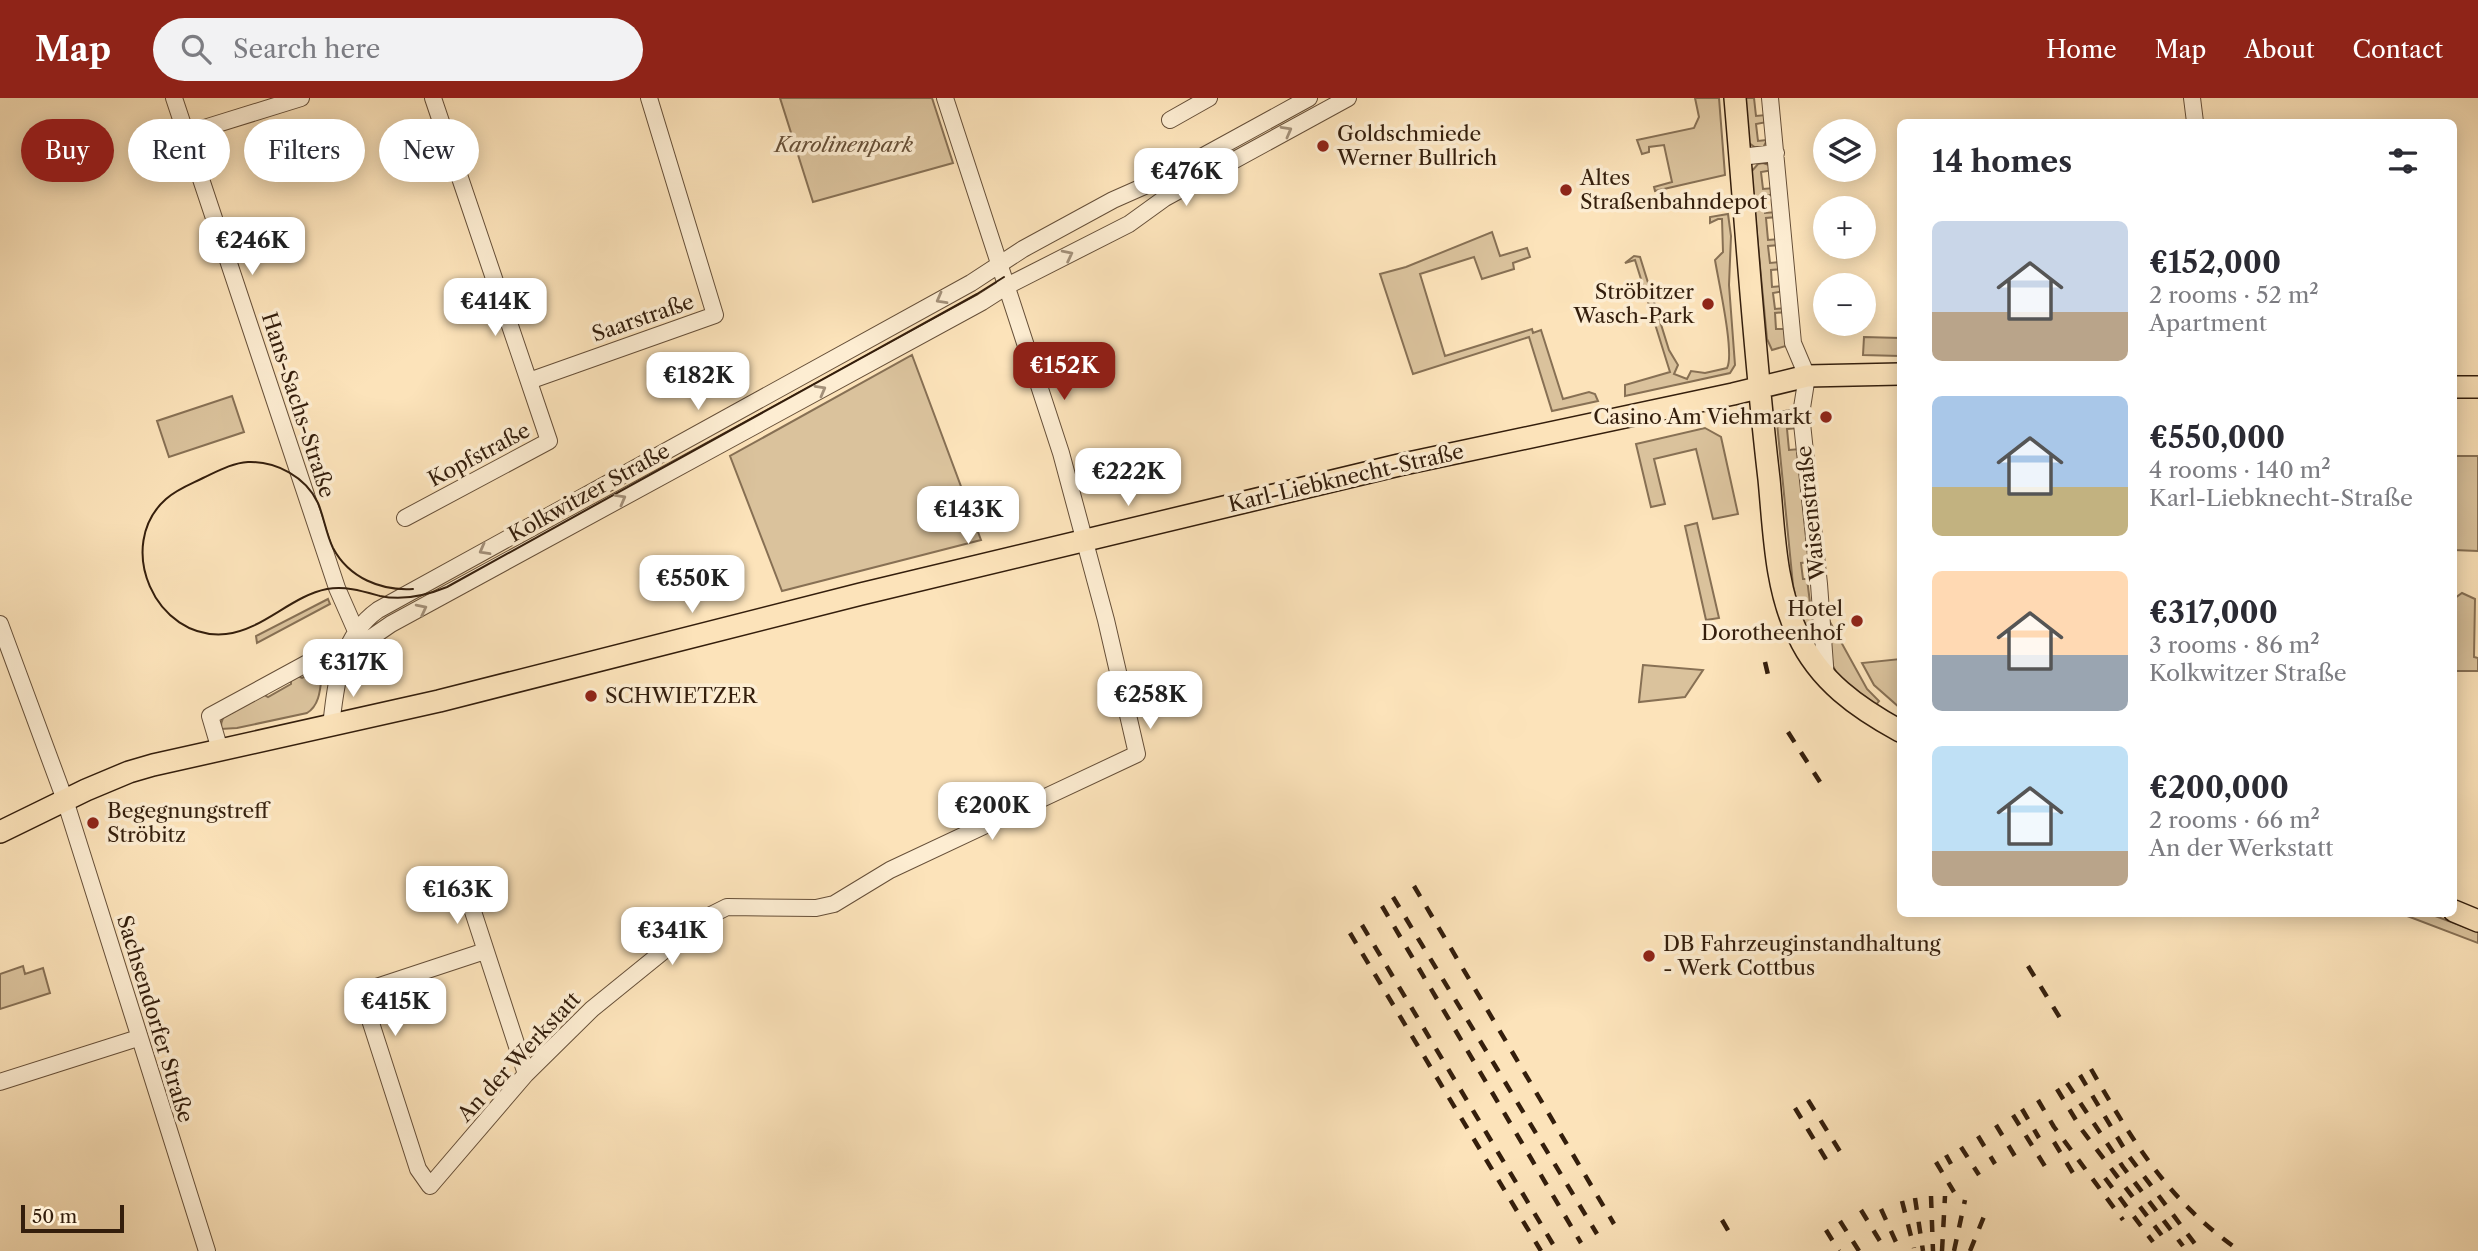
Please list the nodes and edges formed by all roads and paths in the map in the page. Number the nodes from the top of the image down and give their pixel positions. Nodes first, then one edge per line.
1 (174, 98) edge
2 (301, 98) edge
3 (433, 98) edge
4 (649, 98) edge
5 (945, 98) edge
6 (1209, 98) edge
7 (1309, 98) edge
8 (1348, 98) edge
9 (1735, 98) edge
10 (1770, 98) edge
11 (2192, 98) edge
12 (181, 119) edge
13 (2195, 119) edge
14 (230, 120) edge
15 (1170, 120) dead end
16 (1776, 153) junction
17 (1740, 157) junction
18 (202, 182) edge
19 (1003, 274) junction
20 (1897, 374) edge
21 (1807, 376) junction
22 (529, 380) junction
23 (1759, 387) junction
24 (2457, 387) edge
25 (2478, 387) edge
26 (405, 518) dead end
27 (1084, 540) junction
28 (0, 624) edge
29 (359, 637) junction
30 (5, 652) edge
31 (343, 657) junction
32 (1826, 678) junction
33 (331, 726) junction
34 (1897, 729) edge
35 (220, 750) junction
36 (65, 800) junction
37 (0, 832) edge
38 (466, 890) dead end
39 (2457, 912) edge
40 (2478, 921) edge
41 (485, 951) junction
42 (138, 1038) junction
43 (526, 1074) junction
44 (0, 1082) edge
45 (207, 1251) edge

1 - 12 street, Hans-Sachs-Straße
2 - 14 street
3 - 22 street, Kopfstraße
4 - 22 street, Saarstraße
5 - 19 street
6 - 15 street
7 - 19 street
19 -> 8 street
9 - 17 main road, Waisenstraße
10 - 16 street
11 - 13 street
16 - 17 street
16 - 21 street
17 - 23 main road, Waisenstraße
18 - 29 street, Hans-Sachs-Straße
19 - 27 street
29 -> 19 street, Kolkwitzer Straße
19 -> 29 street, Kolkwitzer Straße
20 - 21 main road, Karl-Liebknecht-Straße
21 - 23 main road, Karl-Liebknecht-Straße
21 - 32 street, Waisenstraße
22 - 26 street, Kopfstraße
23 - 27 main road, Karl-Liebknecht-Straße
23 - 32 main road, Waisenstraße
24 - 25 main road
27 - 33 main road, Karl-Liebknecht-Straße
27 - 43 street, An der Werkstatt
28 - 30 street, Sachsendorfer Straße
29 - 31 street, Kolkwitzer Straße
30 - 36 street, Sachsendorfer Straße
31 - 33 street
31 - 35 street, Kolkwitzer Straße
32 - 34 main road
33 - 35 main road, Karl-Liebknecht-Straße
35 - 36 main road, Karl-Liebknecht-Straße
36 - 37 main road
36 - 42 street, Sachsendorfer Straße
38 - 41 street
39 - 40 main road
41 - 43 street
41 - 43 street, An der Werkstatt
42 - 44 street
42 - 45 street, Sachsendorfer Straße

